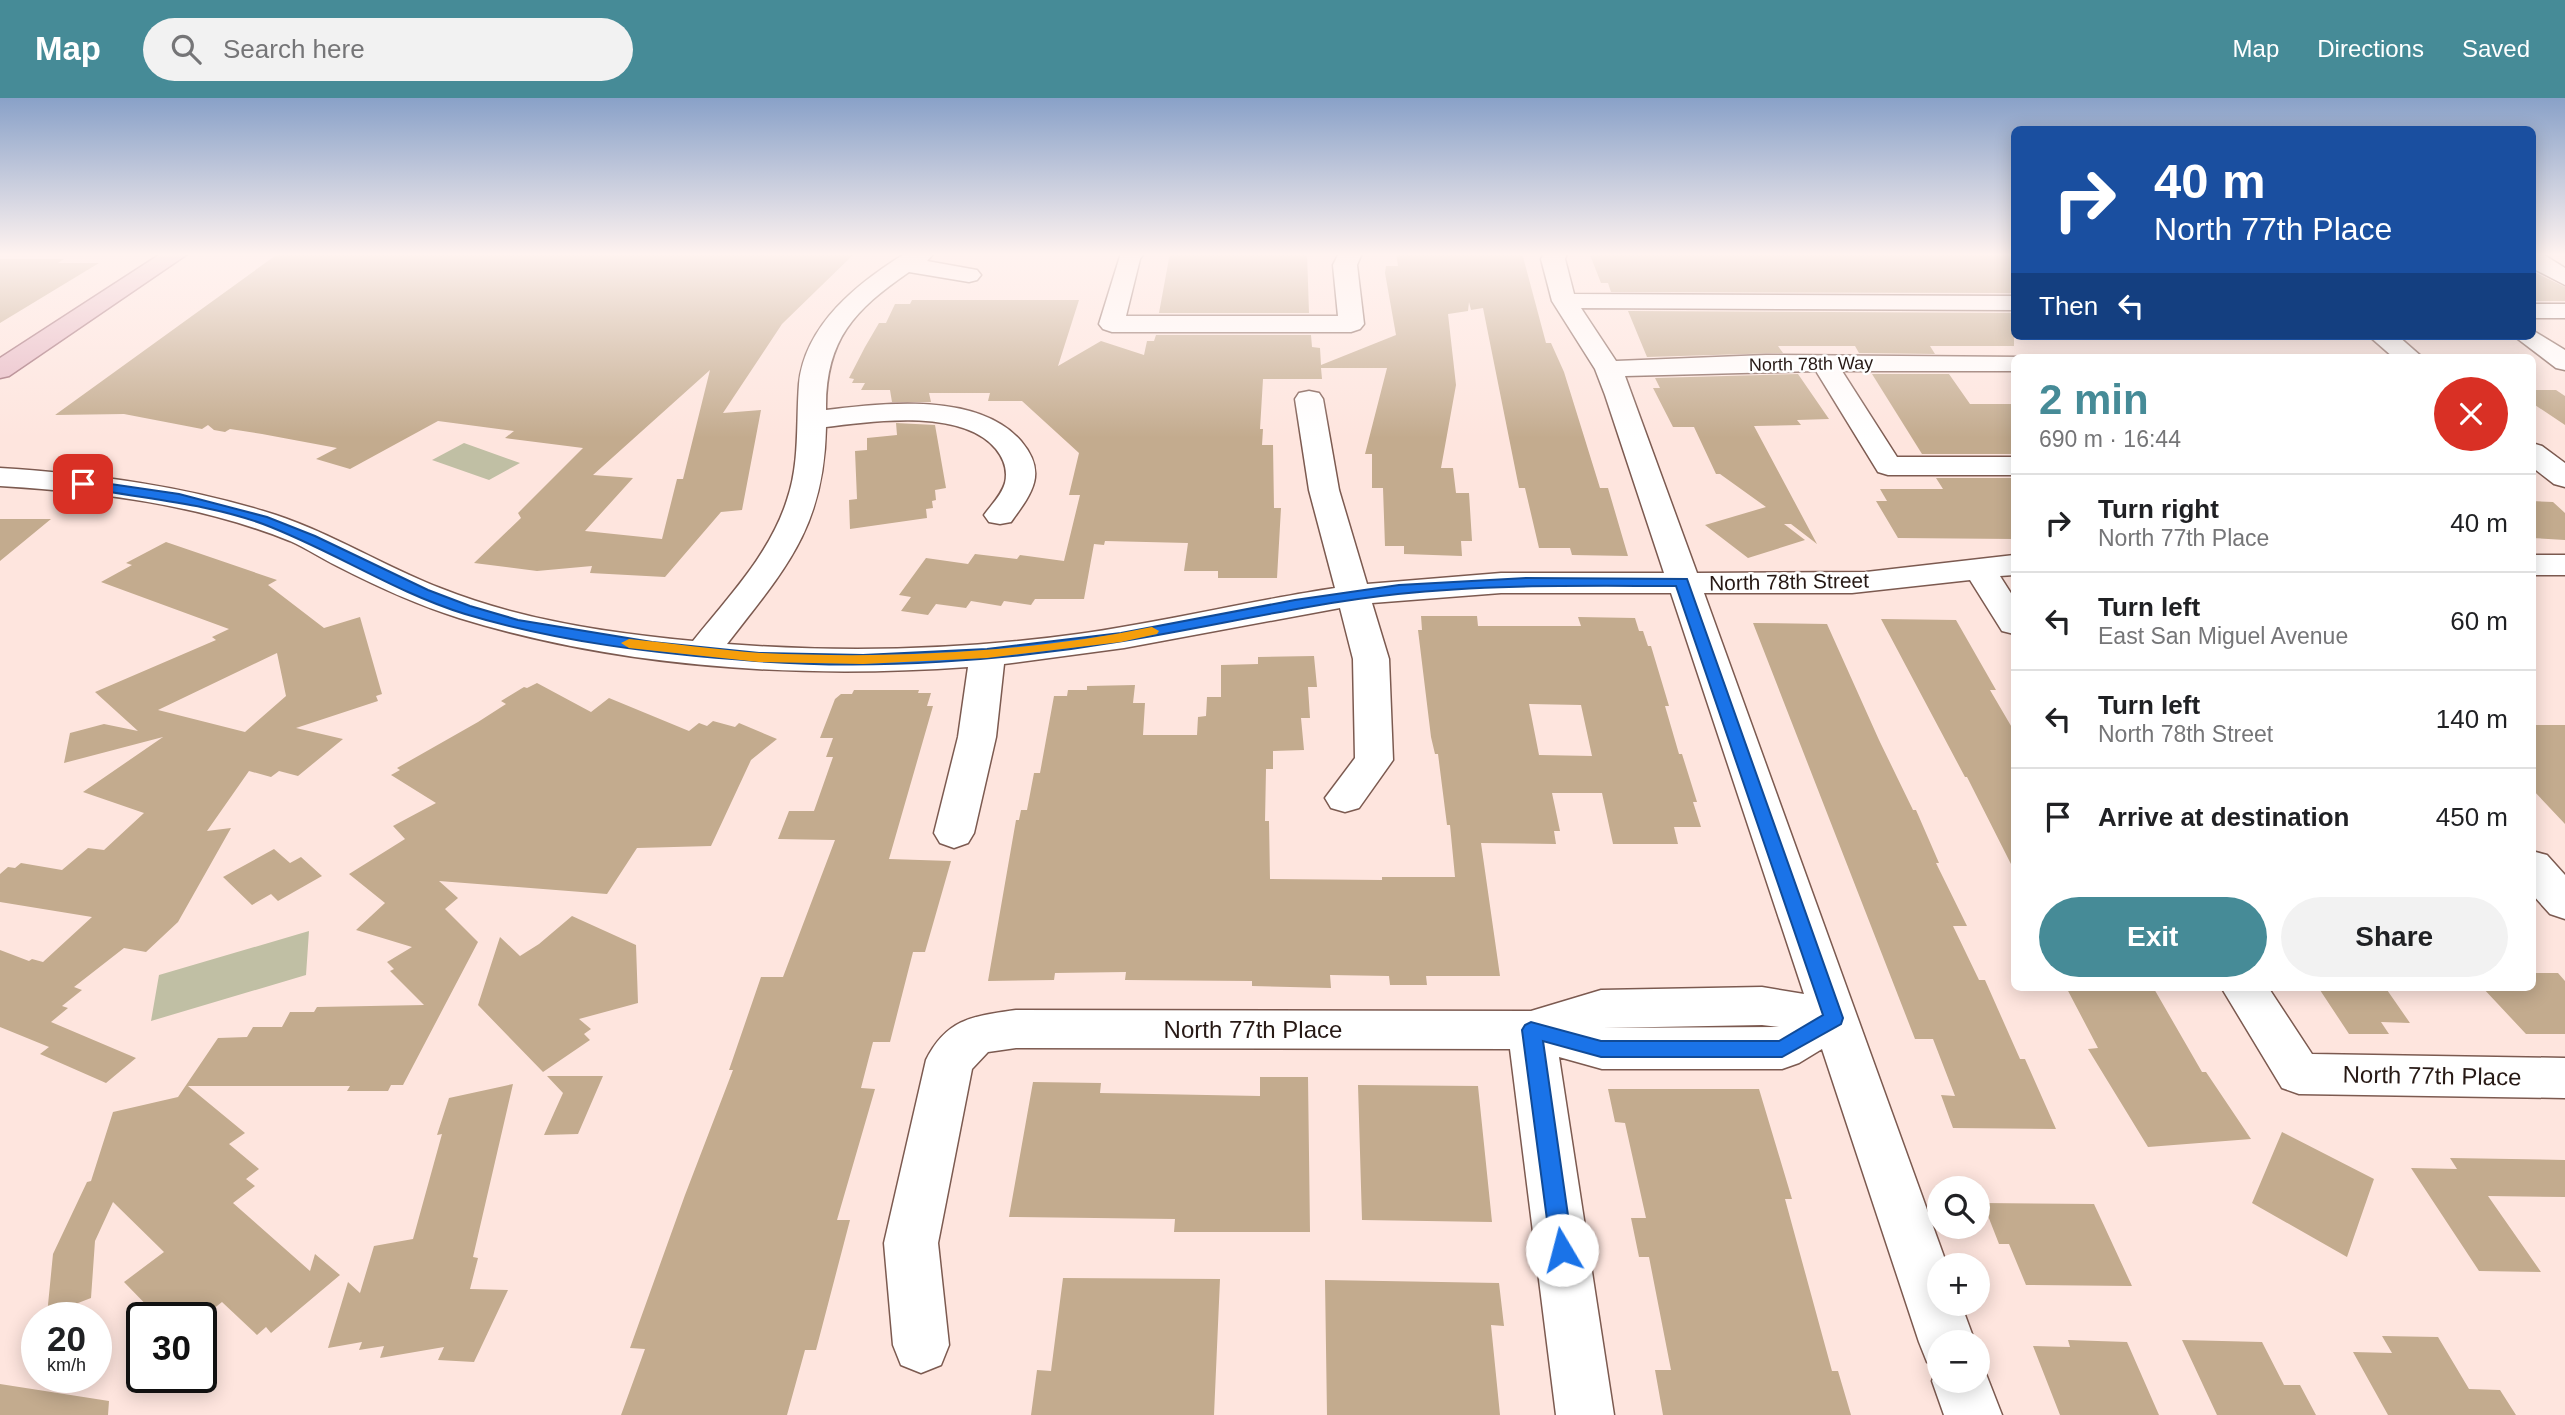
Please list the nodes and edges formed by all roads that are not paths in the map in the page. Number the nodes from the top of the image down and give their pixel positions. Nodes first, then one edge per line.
1 (84, 314) edge
2 (847, 314) edge
3 (1114, 314) edge
4 (1350, 314) edge
5 (1573, 314) edge
6 (2387, 340) edge
7 (2533, 340) edge
8 (2405, 354) edge
9 (2565, 362) edge
10 (1824, 363) junction
11 (2011, 363) edge
12 (1608, 369) junction
13 (0, 370) edge
14 (1309, 399) dead end
15 (813, 420) junction
16 (2011, 466) edge
17 (0, 477) edge
18 (1000, 515) dead end
19 (2011, 565) edge
20 (2536, 565) edge
21 (2565, 565) edge
22 (1979, 568) junction
23 (1682, 582) junction
24 (1354, 596) junction
25 (2011, 619) edge
26 (703, 652) junction
27 (987, 654) junction
28 (1345, 798) dead end
29 (954, 833) dead end
30 (2536, 870) edge
31 (2565, 902) edge
32 (2247, 991) edge
33 (1834, 1018) junction
34 (1531, 1030) junction
35 (2565, 1078) edge
36 (1943, 1330) edge
37 (921, 1345) dead end
38 (1965, 1393) edge
39 (1585, 1415) edge
40 (1973, 1415) edge

1 - 13 main road
2 - 15 street
3 - 4 street
5 - 12 street
6 - 8 street
7 - 9 street
10 - 11 street, North 78th Way
10 - 12 street, North 78th Way
10 - 16 street
12 - 23 street
14 - 24 street
15 - 18 street
15 - 26 street
17 - 26 street, North 78th Street
19 - 22 street, North 78th Street
20 - 21 street
22 - 23 street, North 78th Street
22 - 25 street
23 - 24 street, North 78th Street
23 - 33 street
24 - 27 street, North 78th Street
24 - 28 street
26 - 27 street, North 78th Street
27 - 29 street
30 - 31 street
32 - 35 street, North 77th Place
33 - 34 street, North 77th Place
33 - 36 street
34 - 37 street, North 77th Place
34 - 39 street
38 - 40 street

